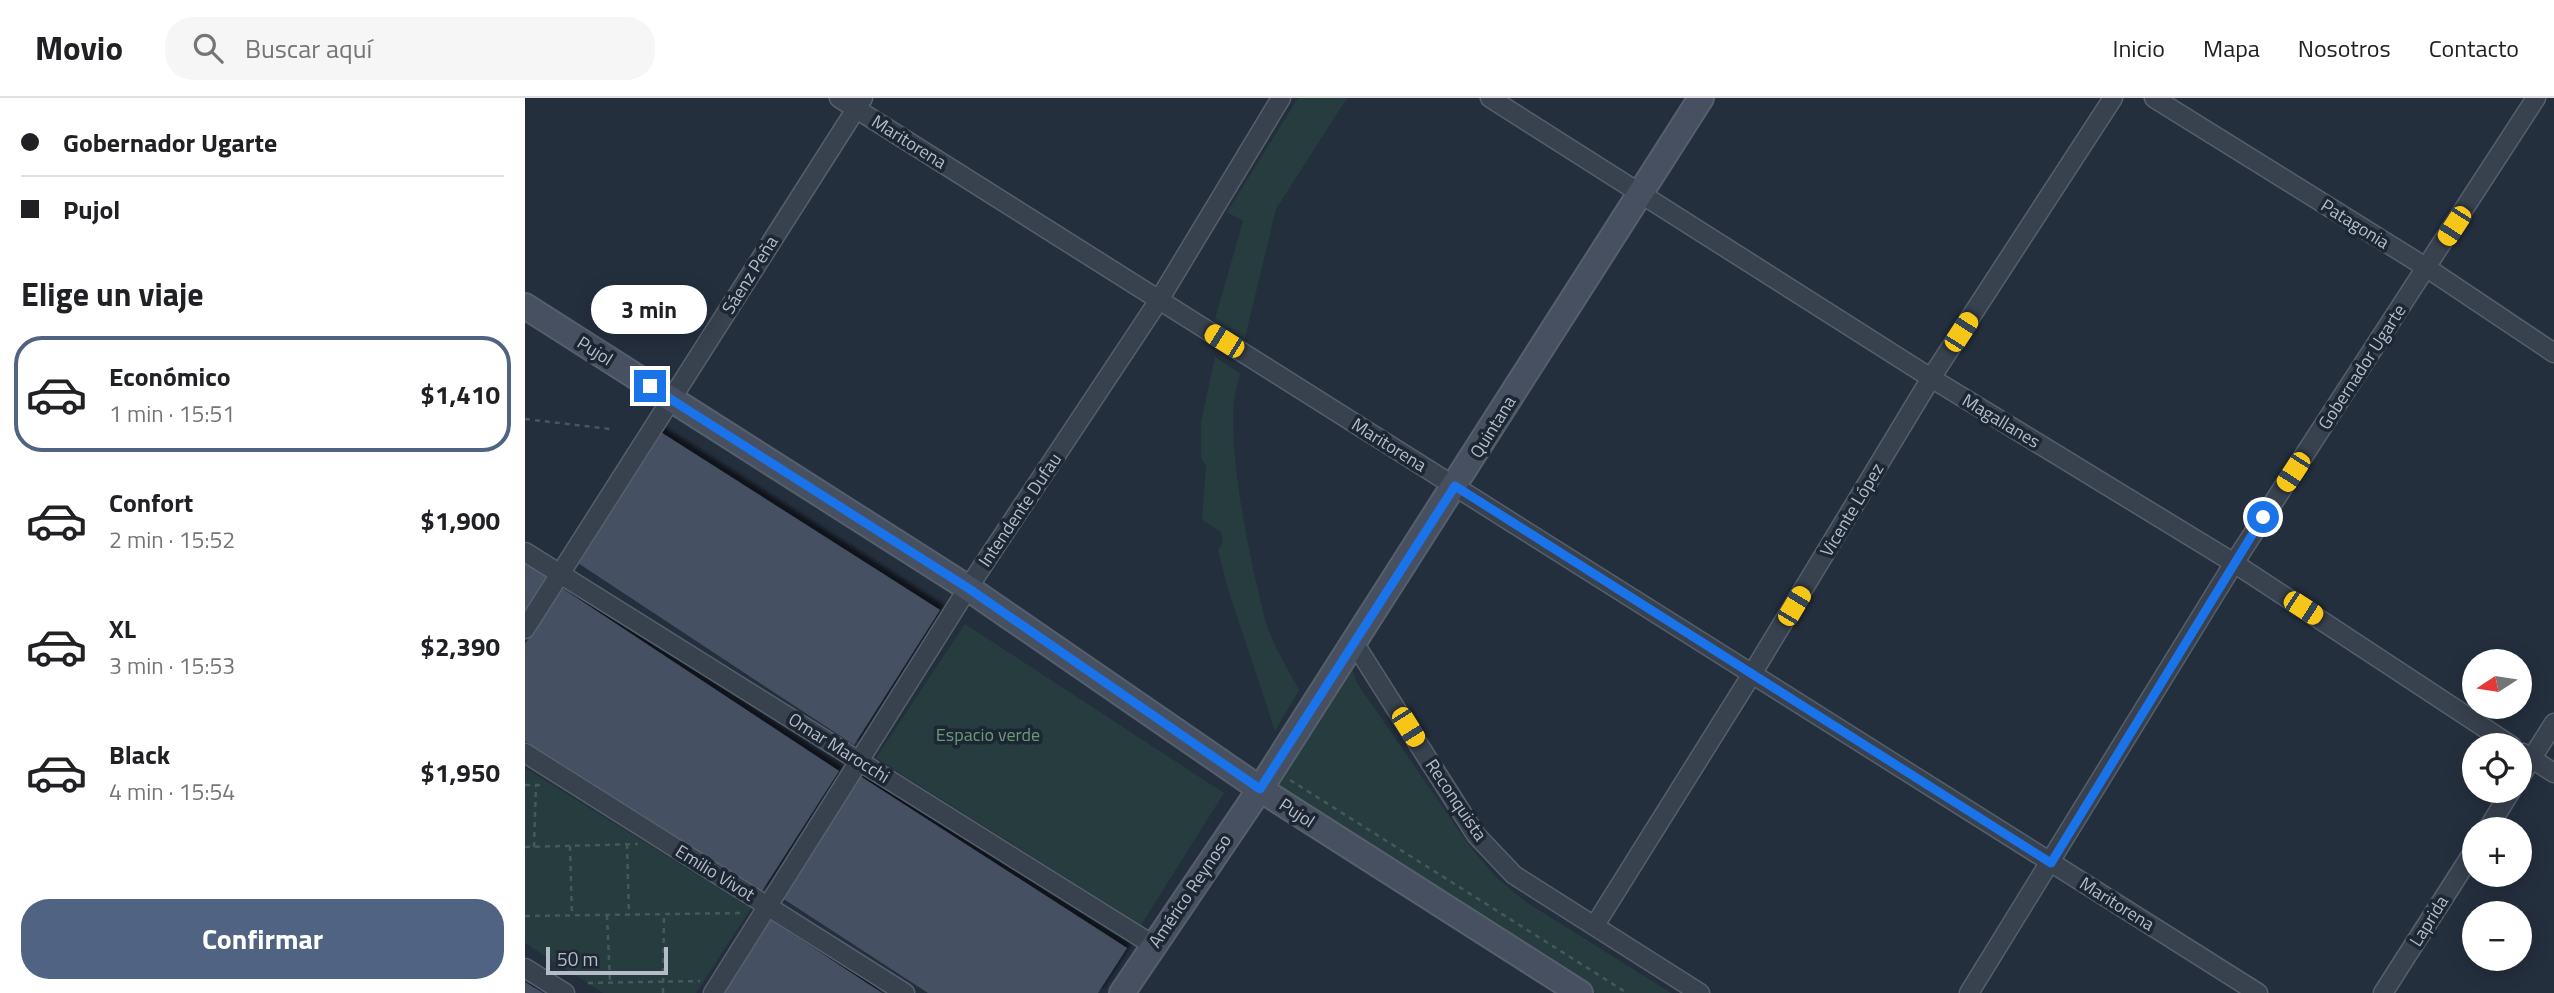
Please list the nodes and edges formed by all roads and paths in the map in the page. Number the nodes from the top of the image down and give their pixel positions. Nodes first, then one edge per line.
1 (839, 98) edge
2 (1281, 98) edge
3 (1490, 98) edge
4 (1701, 98) edge
5 (2113, 98) edge
6 (2154, 98) edge
7 (2536, 98) edge
8 (859, 103) edge
9 (1640, 194) junction
10 (2427, 268) junction
11 (1159, 300) junction
12 (525, 306) edge
13 (2554, 353) edge
14 (1931, 378) junction
15 (671, 399) junction
16 (525, 419) edge
17 (610, 429) dead end
18 (1455, 486) junction
19 (525, 552) edge
20 (2234, 563) junction
21 (560, 574) junction
22 (968, 588) junction
23 (525, 629) edge
24 (1353, 641) junction
25 (1752, 674) junction
26 (2554, 723) edge
27 (2492, 733) edge
28 (2532, 748) edge
29 (525, 753) edge
30 (2532, 759) edge
31 (859, 761) junction
32 (1273, 768) junction
33 (2554, 773) edge
34 (525, 785) edge
35 (536, 785) junction
36 (544, 785) dead end
37 (1260, 789) junction
38 (648, 844) dead end
39 (627, 845) junction
40 (570, 846) junction
41 (525, 847) edge
42 (534, 847) junction
43 (2051, 863) junction
44 (2462, 869) edge
45 (767, 906) junction
46 (747, 913) dead end
47 (664, 914) junction
48 (607, 915) junction
49 (629, 915) junction
50 (525, 916) edge
51 (572, 916) junction
52 (1595, 925) junction
53 (1153, 945) junction
54 (525, 968) edge
55 (663, 982) junction
56 (588, 983) dead end
57 (610, 983) junction
58 (708, 987) edge
59 (565, 993) edge
60 (663, 993) edge
61 (905, 993) edge
62 (1122, 993) edge
63 (1580, 993) edge
64 (1627, 993) edge
65 (1700, 993) edge
66 (1969, 993) edge
67 (2258, 993) edge
68 (2383, 993) edge

1 - 8 street, Maritorena
2 - 11 street, Intendente Dufau
3 - 9 street, Magallanes
4 - 9 main road, Quintana
5 - 14 street, Vicente López
6 - 10 street, Patagonia
7 - 10 street, Gobernador Ugarte
8 - 11 street, Maritorena
8 - 15 street, Sáenz Peña
9 - 14 street, Magallanes
9 - 18 main road, Quintana
10 - 13 street, Patagonia
10 - 20 street, Gobernador Ugarte
11 - 18 street, Maritorena
11 - 22 street, Intendente Dufau
12 - 15 main road, Pujol
14 - 20 street, Magallanes
14 - 25 street, Vicente López
15 - 21 street, Sáenz Peña
15 - 22 main road, Pujol
16 - 17 path
18 - 24 main road, Quintana
18 - 25 street, Maritorena
19 - 21 street, Omar Marocchi
20 - 27 street, Magallanes
20 - 43 street, Gobernador Ugarte
21 - 23 street, Sáenz Peña
21 - 31 street, Omar Marocchi
22 - 31 street, Intendente Dufau
22 - 37 main road, Pujol
24 - 32 main road, Quintana
24 - 52 street, Reconquista
25 - 43 street, Maritorena
25 - 52 street, Vicente López
26 - 28 street
29 - 45 street, Emilio Vivot
30 - 33 street
31 - 45 street, Intendente Dufau
31 - 53 street, Omar Marocchi
32 - 37 main road, Quintana
32 - 64 path
34 - 35 path
35 - 36 path
35 - 42 path
37 - 53 main road, Américo Reynoso
37 - 63 main road, Pujol
38 - 39 path
39 - 40 path
39 - 49 path
40 - 42 path
40 - 51 path
41 - 42 path
43 - 66 street, Gobernador Ugarte
43 - 67 street, Maritorena
44 - 68 street, Laprida
45 - 58 street, Intendente Dufau
45 - 61 street, Emilio Vivot
46 - 47 path
47 - 49 path
47 - 55 path
48 - 49 path
48 - 51 path
48 - 57 path
50 - 51 path
52 - 65 street, Reconquista
53 - 62 main road, Américo Reynoso
54 - 59 street
55 - 57 path
55 - 58 path
55 - 60 path
56 - 57 path

